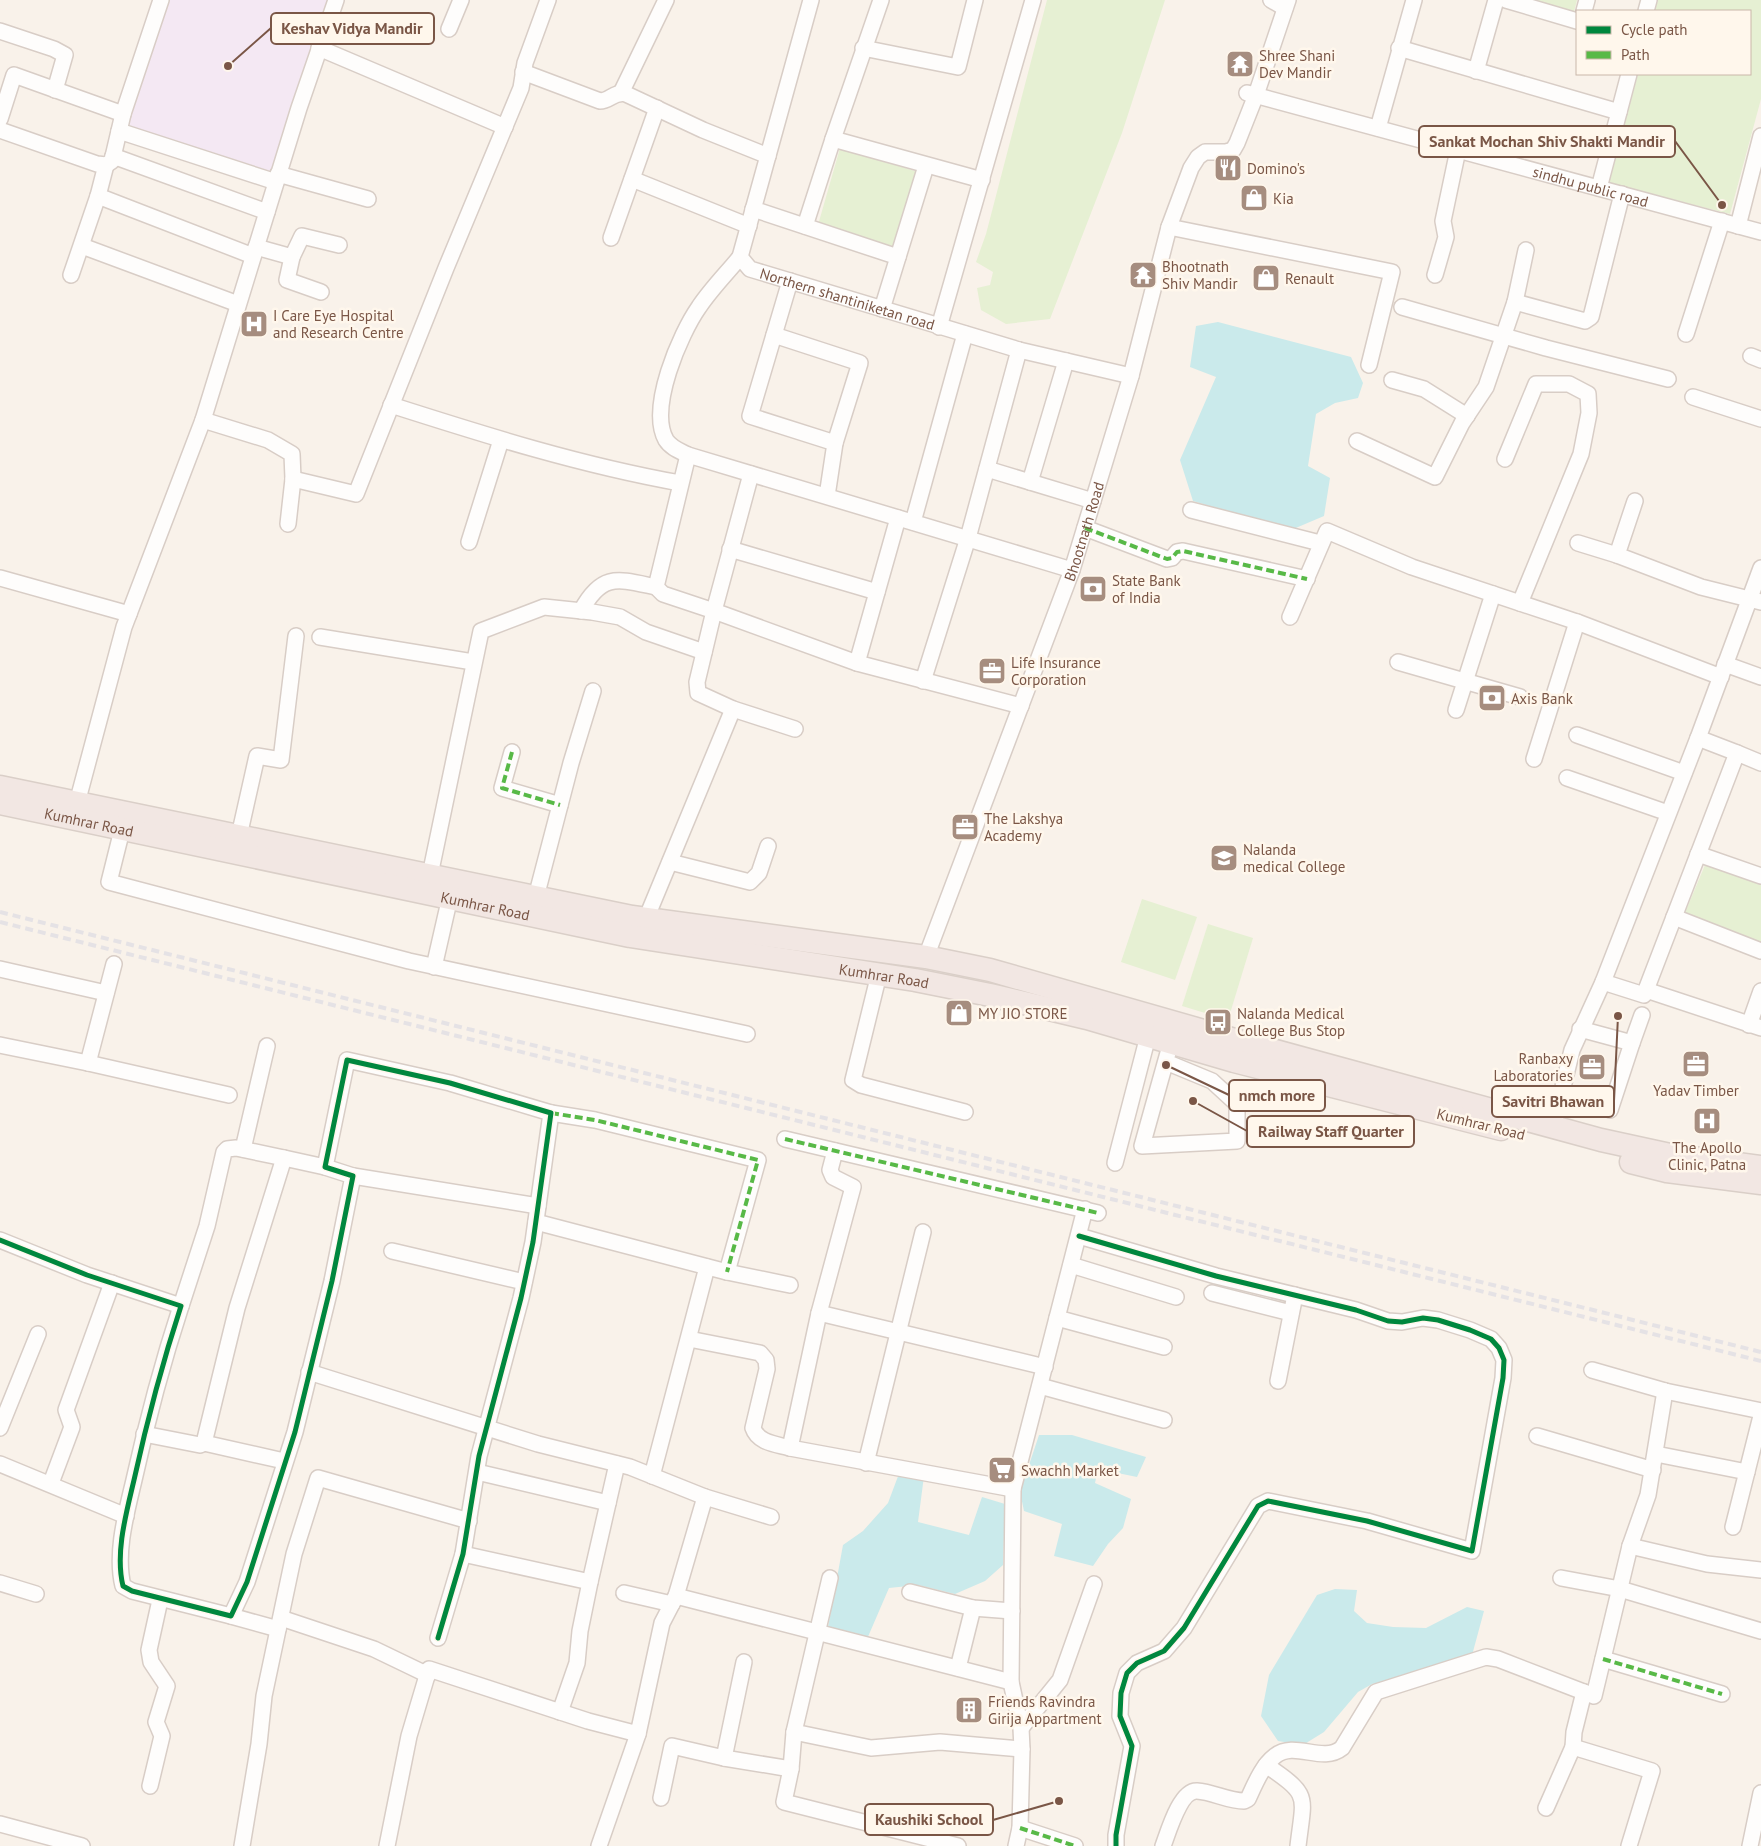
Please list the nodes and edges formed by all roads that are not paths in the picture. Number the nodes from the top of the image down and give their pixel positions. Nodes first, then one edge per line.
1 (336, 0) edge
2 (461, 0) edge
3 (548, 0) edge
4 (666, 0) edge
5 (811, 0) edge
6 (881, 0) edge
7 (974, 0) edge
8 (1033, 0) edge
9 (1414, 0) edge
10 (1496, 0) edge
11 (1506, 0) edge
12 (156, 1) edge
13 (1280, 2) edge
14 (1576, 21) edge
15 (449, 29) dead end
16 (0, 31) edge
17 (319, 48) junction
18 (863, 48) junction
19 (1399, 48) junction
20 (1476, 71) junction
21 (523, 72) junction
22 (7, 73) edge
23 (1629, 75) edge
24 (55, 90) junction
25 (621, 92) junction
26 (1252, 94) junction
27 (657, 108) junction
28 (1619, 112) junction
29 (123, 114) junction
30 (0, 119) edge
31 (505, 126) junction
32 (1378, 128) junction
33 (0, 130) edge
34 (120, 131) junction
35 (1761, 136) edge
36 (833, 139) junction
37 (1458, 150) junction
38 (768, 156) junction
39 (110, 160) junction
40 (926, 166) junction
41 (277, 178) junction
42 (632, 179) junction
43 (982, 180) junction
44 (1599, 188) junction
45 (1622, 194) junction
46 (98, 196) junction
47 (368, 199) dead end
48 (754, 210) junction
49 (267, 212) junction
50 (1722, 222) junction
51 (749, 226) junction
52 (804, 226) junction
53 (1738, 226) junction
54 (1169, 227) junction
55 (1761, 232) edge
56 (611, 238) dead end
57 (339, 245) dead end
58 (82, 246) junction
59 (1526, 250) dead end
60 (255, 251) junction
61 (898, 256) junction
62 (292, 257) junction
63 (740, 257) junction
64 (71, 275) dead end
65 (1435, 276) dead end
66 (790, 281) junction
67 (320, 292) dead end
68 (1515, 302) junction
69 (238, 304) junction
70 (1402, 307) dead end
71 (882, 309) junction
72 (939, 327) junction
73 (965, 334) junction
74 (1686, 334) dead end
75 (774, 335) junction
76 (1503, 336) junction
77 (1020, 350) junction
78 (1066, 361) junction
79 (1369, 366) dead end
80 (1131, 376) junction
81 (1668, 378) dead end
82 (1392, 380) dead end
83 (1693, 396) dead end
84 (391, 405) junction
85 (1467, 416) junction
86 (1761, 419) edge
87 (203, 420) junction
88 (501, 440) junction
89 (1357, 441) dead end
90 (835, 443) junction
91 (688, 455) junction
92 (1505, 459) dead end
93 (987, 469) junction
94 (751, 474) junction
95 (293, 479) junction
96 (1030, 482) junction
97 (680, 483) junction
98 (827, 496) junction
99 (1635, 501) dead end
100 (1093, 502) junction
101 (1191, 510) dead end
102 (898, 518) junction
103 (913, 522) junction
104 (288, 524) dead end
105 (1085, 528) junction
106 (968, 538) junction
107 (469, 542) dead end
108 (1320, 543) junction
109 (1578, 543) dead end
110 (730, 549) junction
111 (1617, 555) junction
112 (1761, 568) edge
113 (1072, 570) junction
114 (0, 578) edge
115 (1307, 580) junction
116 (656, 586) junction
117 (877, 592) junction
118 (1493, 594) junction
119 (1755, 600) edge
120 (1520, 604) junction
121 (581, 611) junction
122 (714, 612) junction
123 (129, 614) junction
124 (1290, 617) dead end
125 (1577, 622) junction
126 (296, 636) dead end
127 (320, 638) dead end
128 (704, 652) junction
129 (473, 662) junction
130 (1398, 662) dead end
131 (857, 663) junction
132 (1723, 671) junction
133 (1761, 677) edge
134 (923, 681) junction
135 (1465, 682) junction
136 (593, 691) dead end
137 (1520, 697) dead end
138 (1021, 706) junction
139 (733, 709) junction
140 (1456, 710) dead end
141 (795, 729) dead end
142 (1576, 735) dead end
143 (1698, 738) junction
144 (512, 752) dead end
145 (1737, 753) junction
146 (1534, 759) dead end
147 (1761, 763) edge
148 (1684, 772) junction
149 (1567, 778) dead end
150 (0, 787) edge
151 (0, 803) edge
152 (77, 803) junction
153 (560, 805) junction
154 (1668, 813) junction
155 (122, 830) junction
156 (239, 836) junction
157 (768, 846) dead end
158 (1698, 854) junction
159 (670, 862) junction
160 (1761, 876) edge
161 (428, 884) junction
162 (450, 897) junction
163 (536, 897) junction
164 (1674, 918) junction
165 (646, 919) junction
166 (1761, 951) edge
167 (926, 957) junction
168 (114, 964) dead end
169 (434, 967) junction
170 (0, 970) edge
171 (879, 974) junction
172 (1602, 983) junction
173 (1646, 990) junction
174 (1761, 991) edge
175 (106, 993) junction
176 (1642, 1015) dead end
177 (1755, 1027) edge
178 (1580, 1029) junction
179 (747, 1034) dead end
180 (1148, 1036) junction
181 (1171, 1042) junction
182 (1632, 1043) junction
183 (0, 1046) edge
184 (267, 1046) dead end
185 (88, 1063) junction
186 (229, 1095) dead end
187 (1610, 1110) dead end
188 (965, 1112) dead end
189 (551, 1113) junction
190 (1553, 1128) junction
191 (785, 1139) dead end
192 (243, 1149) junction
193 (834, 1151) junction
194 (284, 1158) junction
195 (1115, 1163) dead end
196 (1668, 1163) junction
197 (325, 1167) junction
198 (1761, 1167) edge
199 (353, 1176) junction
200 (1761, 1183) edge
201 (538, 1206) junction
202 (536, 1222) junction
203 (923, 1232) dead end
204 (1080, 1236) junction
205 (0, 1240) edge
206 (392, 1251) dead end
207 (1071, 1265) junction
208 (707, 1267) junction
209 (727, 1272) junction
210 (524, 1282) junction
211 (112, 1283) junction
212 (790, 1285) dead end
213 (1212, 1293) dead end
214 (1295, 1295) junction
215 (1176, 1297) dead end
216 (181, 1306) junction
217 (819, 1313) junction
218 (1291, 1313) junction
219 (1057, 1318) junction
220 (898, 1331) junction
221 (38, 1334) dead end
222 (689, 1339) junction
223 (1164, 1348) dead end
224 (1045, 1367) junction
225 (1592, 1370) dead end
226 (309, 1372) junction
227 (1278, 1381) dead end
228 (1040, 1386) junction
229 (1665, 1391) junction
230 (1761, 1411) edge
231 (1761, 1416) edge
232 (1164, 1420) dead end
233 (0, 1428) edge
234 (487, 1428) junction
235 (144, 1434) junction
236 (1537, 1436) dead end
237 (204, 1443) junction
238 (790, 1448) junction
239 (1656, 1454) junction
240 (284, 1461) junction
241 (866, 1463) junction
242 (0, 1464) edge
243 (617, 1464) junction
244 (1653, 1470) junction
245 (477, 1472) junction
246 (1747, 1472) junction
247 (652, 1476) junction
248 (51, 1483) junction
249 (1013, 1489) junction
250 (705, 1497) junction
251 (608, 1503) junction
252 (126, 1516) junction
253 (771, 1516) dead end
254 (469, 1521) junction
255 (1733, 1527) dead end
256 (1630, 1546) junction
257 (464, 1554) junction
258 (1761, 1570) edge
259 (830, 1578) dead end
260 (1560, 1578) dead end
261 (590, 1582) junction
262 (0, 1583) edge
263 (1094, 1584) dead end
264 (1620, 1589) junction
265 (910, 1592) dead end
266 (624, 1593) dead end
267 (36, 1594) dead end
268 (160, 1600) junction
269 (674, 1600) junction
270 (973, 1608) junction
271 (1012, 1611) junction
272 (231, 1616) junction
273 (280, 1624) junction
274 (1761, 1631) edge
275 (816, 1632) junction
276 (438, 1638) dead end
277 (1603, 1659) junction
278 (744, 1662) dead end
279 (958, 1668) junction
280 (428, 1675) junction
281 (1010, 1682) junction
282 (1584, 1692) junction
283 (1722, 1694) dead end
284 (560, 1712) junction
285 (1020, 1728) junction
286 (794, 1732) junction
287 (638, 1734) junction
288 (1573, 1747) junction
289 (1022, 1748) junction
290 (724, 1758) junction
291 (1266, 1765) junction
292 (791, 1769) junction
293 (150, 1786) dead end
294 (1761, 1793) edge
295 (661, 1798) dead end
296 (1546, 1808) dead end
297 (0, 1824) edge
298 (1020, 1828) junction
299 (1757, 1830) edge
300 (82, 1846) edge
301 (242, 1846) edge
302 (387, 1846) edge
303 (599, 1846) edge
304 (958, 1846) edge
305 (1016, 1846) edge
306 (1076, 1846) edge
307 (1116, 1846) edge
308 (1163, 1846) edge
309 (1298, 1846) edge
310 (1629, 1846) edge
311 (1750, 1846) edge

1 - 17 street
2 - 15 street
3 - 21 street
4 - 25 street
5 - 38 street
6 - 18 street
7 - 18 street
8 - 43 street
9 - 19 street
10 - 20 street
11 - 14 street
12 - 29 street
13 - 26 street, Bhootnath Road
16 - 24 street
17 - 31 street
17 - 41 street
18 - 36 street
19 - 20 street
19 - 32 street
20 - 28 street
21 - 25 street
21 - 31 street
22 - 24 street
22 - 30 street
23 - 28 street
24 - 29 street
25 - 27 street
26 - 32 street, sindhu public road
26 - 54 street, Bhootnath Road
27 - 38 street
27 - 42 street
28 - 44 street
29 - 34 street
31 - 84 street
32 - 37 street, sindhu public road
33 - 39 street
34 - 39 street
34 - 41 street
35 - 53 street
36 - 40 street
36 - 52 street
37 - 44 street, sindhu public road
37 - 65 street
38 - 48 street
39 - 46 street
39 - 49 street
40 - 43 street
40 - 61 street
41 - 47 street
41 - 49 street
42 - 51 street
42 - 56 street
43 - 72 street
44 - 45 street, sindhu public road
45 - 50 street, sindhu public road
45 - 68 street
46 - 58 street
46 - 60 street
48 - 51 street
48 - 52 street
49 - 60 street
50 - 53 street, sindhu public road
50 - 74 street
51 - 63 street
52 - 61 street
53 - 55 street, sindhu public road
54 - 79 street
54 - 80 street, Bhootnath Road
57 - 62 street
58 - 64 street
58 - 69 street
59 - 68 street
60 - 62 street
60 - 69 street
61 - 71 street
62 - 67 street
63 - 66 street, Northern shantiniketan road
63 - 91 street
66 - 71 street, Northern shantiniketan road
66 - 75 street
68 - 76 street
69 - 87 street
70 - 76 street
71 - 72 street, Northern shantiniketan road
72 - 73 street, Northern shantiniketan road
73 - 77 street, Northern shantiniketan road
73 - 103 street
75 - 90 street
75 - 90 street
76 - 81 street
76 - 85 street
77 - 78 street, Northern shantiniketan road
77 - 93 street
78 - 80 street, Northern shantiniketan road
78 - 96 street
80 - 100 street, Bhootnath Road
82 - 85 street
83 - 86 street
84 - 88 street
84 - 95 street
85 - 89 street
87 - 95 street
87 - 123 street
88 - 97 street
88 - 107 street
90 - 98 street
91 - 94 street
91 - 97 street
92 - 120 street
93 - 96 street
93 - 106 street
94 - 98 street
94 - 110 street
95 - 104 street
96 - 100 street
97 - 116 street
98 - 102 street
99 - 111 street
100 - 105 street, Bhootnath Road
101 - 108 street
102 - 103 street
102 - 117 street
103 - 106 street
105 - 113 street, Bhootnath Road
105 - 115 street
106 - 113 street
106 - 134 street
108 - 115 street
108 - 118 street
109 - 111 street
110 - 117 street
110 - 122 street
111 - 119 street
112 - 119 street
113 - 138 street, Bhootnath Road
114 - 123 street
115 - 124 street
116 - 121 street
116 - 122 street
117 - 131 street
118 - 120 street
118 - 135 street
119 - 132 street
120 - 125 street
121 - 128 street
121 - 129 street
122 - 128 street
122 - 131 street
123 - 152 street
125 - 132 street
125 - 146 street
126 - 156 street
127 - 129 street
128 - 139 street
129 - 161 street
130 - 135 street
131 - 134 street
132 - 133 street
132 - 143 street
134 - 138 street
135 - 137 street
135 - 140 street
136 - 153 street
138 - 167 street, Bhootnath Road
139 - 141 street
139 - 159 street
142 - 148 street
143 - 145 street
143 - 148 street
144 - 153 street
145 - 147 street
145 - 158 street
148 - 154 street
149 - 154 street
150 - 152 highway, Kumhrar Road
151 - 155 highway, Kumhrar Road
152 - 156 highway, Kumhrar Road
153 - 163 street
154 - 172 street
155 - 161 highway, Kumhrar Road
155 - 169 street
156 - 161 highway, Kumhrar Road
157 - 159 street
158 - 160 street
158 - 164 street
159 - 165 street
161 - 162 highway, Kumhrar Road
161 - 163 highway, Kumhrar Road
162 - 169 street
162 - 171 highway, Kumhrar Road
163 - 165 highway, Kumhrar Road
164 - 166 street
164 - 173 street
165 - 167 highway, Kumhrar Road
167 - 181 highway, Kumhrar Road
168 - 175 street
169 - 179 street
170 - 175 street
171 - 180 highway, Kumhrar Road
171 - 188 street
172 - 173 street
172 - 178 street
173 - 177 street
174 - 177 street
175 - 185 street
176 - 182 street
178 - 182 street
178 - 190 street
180 - 181 highway, Kumhrar Road
180 - 195 street
181 - 181 street
181 - 190 highway, Kumhrar Road
181 - 196 highway, Kumhrar Road
182 - 187 street
183 - 185 street
184 - 192 street
185 - 186 street
189 - 197 street
189 - 201 street
189 - 209 street
190 - 196 highway, Kumhrar Road
191 - 193 street
192 - 194 street
192 - 216 street
193 - 204 street
193 - 217 street
194 - 197 street
194 - 237 street
196 - 198 highway
196 - 200 highway, Kumhrar Road
197 - 199 street
199 - 201 street
199 - 226 street
201 - 202 street
202 - 208 street
202 - 210 street
203 - 220 street
204 - 207 street
204 - 214 street
205 - 211 street
206 - 210 street
207 - 215 street
207 - 219 street
208 - 209 street
208 - 222 street
209 - 212 street
210 - 234 street
211 - 216 street
211 - 248 street
213 - 218 street
214 - 218 street
214 - 307 street
216 - 235 street
217 - 220 street
217 - 238 street
218 - 227 street
219 - 223 street
219 - 224 street
220 - 224 street
220 - 241 street
221 - 233 street
222 - 238 street
222 - 247 street
224 - 228 street
225 - 229 street
226 - 234 street
226 - 240 street
228 - 232 street
228 - 249 street
229 - 230 street
229 - 239 street
231 - 246 street
234 - 243 street
234 - 245 street
235 - 237 street
235 - 252 street
236 - 244 street
237 - 240 street
238 - 241 street
239 - 244 street
239 - 246 street
240 - 272 street
241 - 249 street
242 - 248 street
243 - 247 street
243 - 251 street
244 - 256 street
245 - 251 street
245 - 254 street
246 - 255 street
247 - 250 street
248 - 252 street
249 - 271 street
250 - 253 street
250 - 269 street
251 - 261 street
252 - 268 street
254 - 257 street
254 - 273 street
256 - 258 street
256 - 264 street
257 - 261 street
257 - 276 street
259 - 275 street
260 - 264 street
261 - 284 street
262 - 267 street
263 - 285 street
264 - 274 street
264 - 277 street
265 - 270 street
266 - 269 street
268 - 272 street
268 - 293 street
269 - 275 street
269 - 287 street
270 - 271 street
270 - 279 street
271 - 281 street
272 - 273 street
273 - 280 street
273 - 301 street
275 - 279 street
275 - 286 street
277 - 282 street
277 - 283 street
278 - 290 street
279 - 281 street
280 - 284 street
280 - 302 street
281 - 285 street
282 - 288 street
282 - 291 street
284 - 287 street
285 - 289 street
286 - 289 street
286 - 292 street
287 - 303 street
288 - 296 street
288 - 310 street
289 - 298 street
290 - 292 street
290 - 295 street
291 - 308 street
291 - 309 street
292 - 304 street
294 - 299 street
297 - 300 street
298 - 305 street
298 - 306 street
299 - 311 street

